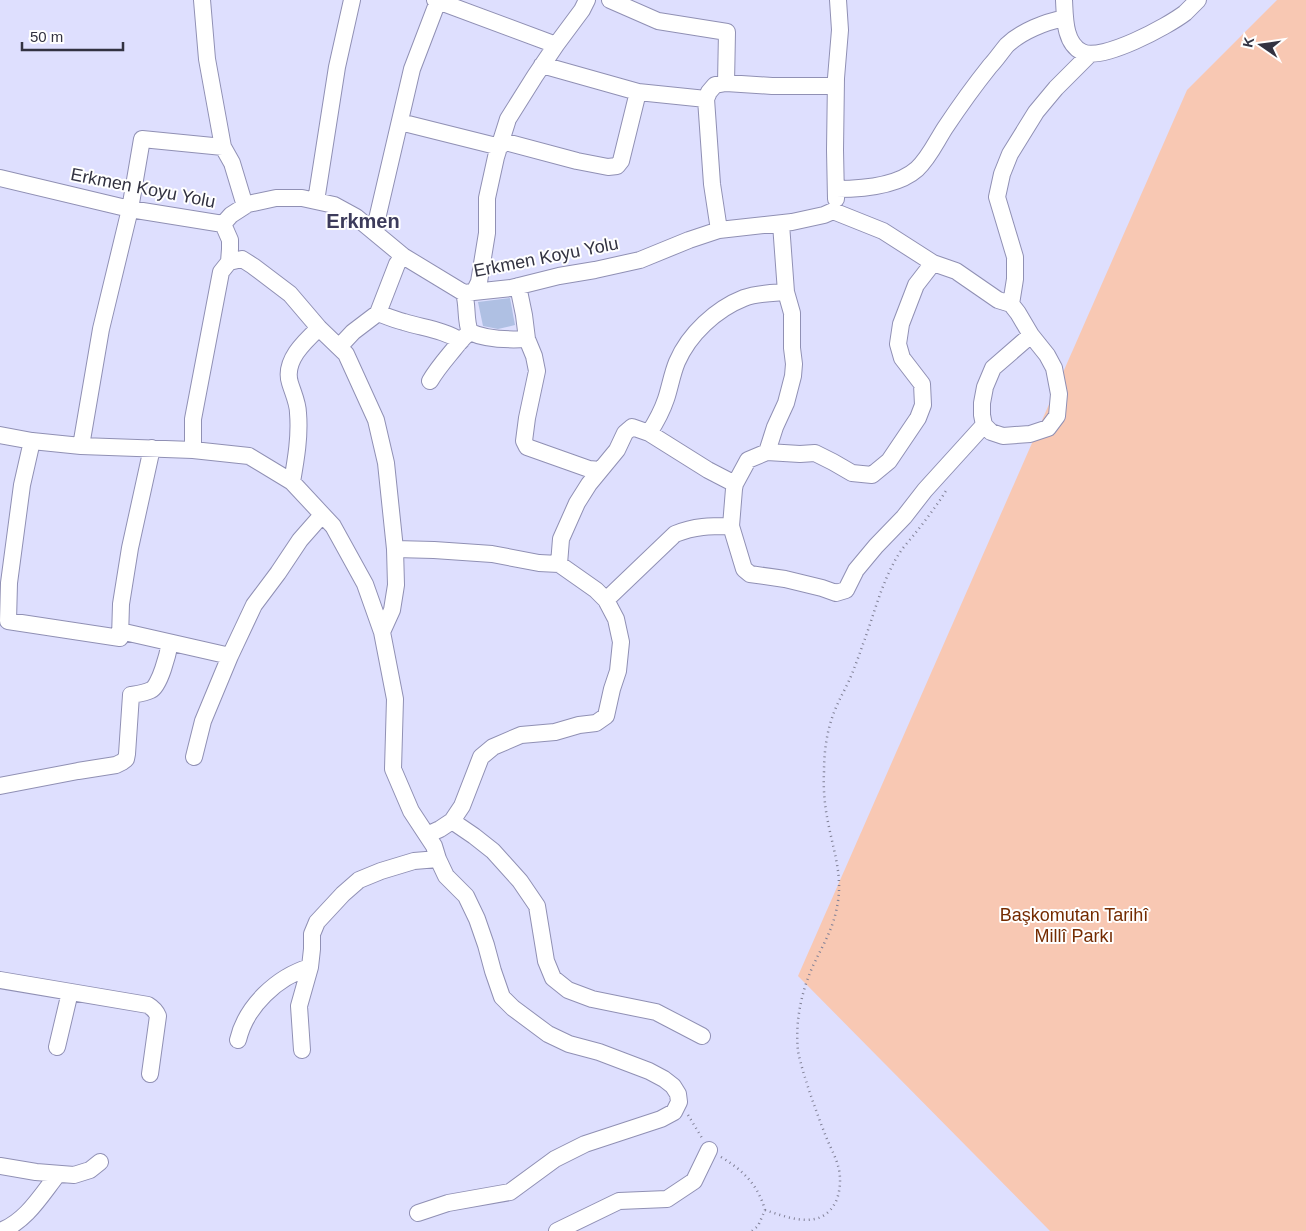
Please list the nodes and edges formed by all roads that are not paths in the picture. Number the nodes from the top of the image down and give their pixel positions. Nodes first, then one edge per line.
1 (202, 0) edge
2 (352, 0) edge
3 (587, 0) edge
4 (610, 0) edge
5 (838, 0) edge
6 (1064, 0) edge
7 (1198, 0) edge
8 (436, 1) edge
9 (1065, 18) junction
10 (556, 45) junction
11 (1090, 54) junction
12 (542, 65) junction
13 (726, 83) junction
14 (836, 86) junction
15 (638, 92) junction
16 (706, 99) junction
17 (400, 122) junction
18 (501, 144) junction
19 (223, 147) junction
20 (0, 178) edge
21 (836, 189) junction
22 (316, 201) junction
23 (245, 206) junction
24 (130, 209) junction
25 (833, 211) junction
26 (223, 224) junction
27 (781, 224) junction
28 (719, 230) junction
29 (374, 232) junction
30 (403, 256) junction
31 (229, 262) junction
32 (933, 263) junction
33 (518, 286) junction
34 (469, 292) junction
35 (786, 292) junction
36 (1011, 304) junction
37 (378, 313) junction
38 (319, 328) junction
39 (1031, 335) junction
40 (465, 336) junction
41 (527, 339) junction
42 (339, 346) junction
43 (430, 381) dead end
44 (984, 425) junction
45 (649, 433) junction
46 (0, 434) edge
47 (32, 441) junction
48 (81, 446) junction
49 (152, 448) junction
50 (193, 450) junction
51 (767, 452) junction
52 (600, 470) junction
53 (292, 482) junction
54 (735, 484) junction
55 (322, 515) junction
56 (731, 526) junction
57 (395, 549) junction
58 (559, 564) junction
59 (606, 600) junction
60 (120, 631) junction
61 (382, 632) junction
62 (170, 642) junction
63 (230, 656) junction
64 (194, 757) dead end
65 (0, 786) edge
66 (452, 821) junction
67 (427, 835) junction
68 (438, 859) junction
69 (310, 967) junction
70 (0, 980) edge
71 (70, 992) junction
72 (702, 1036) dead end
73 (238, 1040) dead end
74 (57, 1047) dead end
75 (302, 1050) dead end
76 (150, 1074) dead end
77 (709, 1150) road end
78 (100, 1162) dead end
79 (0, 1166) edge
80 (58, 1174) junction
81 (418, 1212) dead end
82 (0, 1231) edge
83 (557, 1231) edge

1 - 19 street
2 - 22 street
3 - 10 street
4 - 13 street
5 - 14 street
6 - 9 street
7 - 11 street
8 - 10 street
8 - 17 street
9 - 11 street
9 - 21 street
10 - 12 street
11 - 36 street
12 - 15 street
12 - 18 street
13 - 14 street
13 - 16 street
14 - 21 street
15 - 16 street
15 - 18 street
16 - 28 street
17 - 18 street
17 - 29 street
18 - 34 street
19 - 23 street
19 - 24 street
20 - 24 street, Erkmen Koyu Yolu
21 - 25 street
22 - 23 street, Erkmen Koyu Yolu
22 - 29 street, Erkmen Koyu Yolu
23 - 26 street, Erkmen Koyu Yolu
24 - 26 street, Erkmen Koyu Yolu
24 - 48 street
25 - 27 street, Erkmen Koyu Yolu
25 - 32 street
26 - 31 street
27 - 28 street, Erkmen Koyu Yolu
27 - 35 street
28 - 33 street, Erkmen Koyu Yolu
29 - 30 street, Erkmen Koyu Yolu
30 - 34 street, Erkmen Koyu Yolu
30 - 37 street
31 - 38 street
31 - 50 street
32 - 36 street
32 - 51 street
33 - 34 street, Erkmen Koyu Yolu
33 - 41 street
34 - 40 street
35 - 45 street
35 - 51 street
36 - 39 street
37 - 40 street
37 - 42 street
38 - 42 street
38 - 53 street
39 - 44 street
39 - 44 street
40 - 41 street
40 - 43 street
41 - 52 street
42 - 57 street
44 - 56 street
45 - 52 street
45 - 54 street
46 - 47 street
47 - 48 street
47 - 60 street
48 - 49 street
49 - 50 street
49 - 60 street
50 - 53 street
51 - 54 street
52 - 58 street
53 - 55 street
54 - 56 street
55 - 61 street
55 - 63 street
56 - 59 street
57 - 58 street
57 - 61 street
58 - 59 street
59 - 66 street
60 - 62 street
61 - 67 street
62 - 63 street
62 - 65 street
63 - 64 street
66 - 67 street
66 - 72 street
67 - 68 street
68 - 69 street
68 - 81 street
69 - 73 street
69 - 75 street
70 - 71 street
71 - 74 street
71 - 76 street
77 - 83 street
78 - 80 street
79 - 80 street
80 - 82 street

